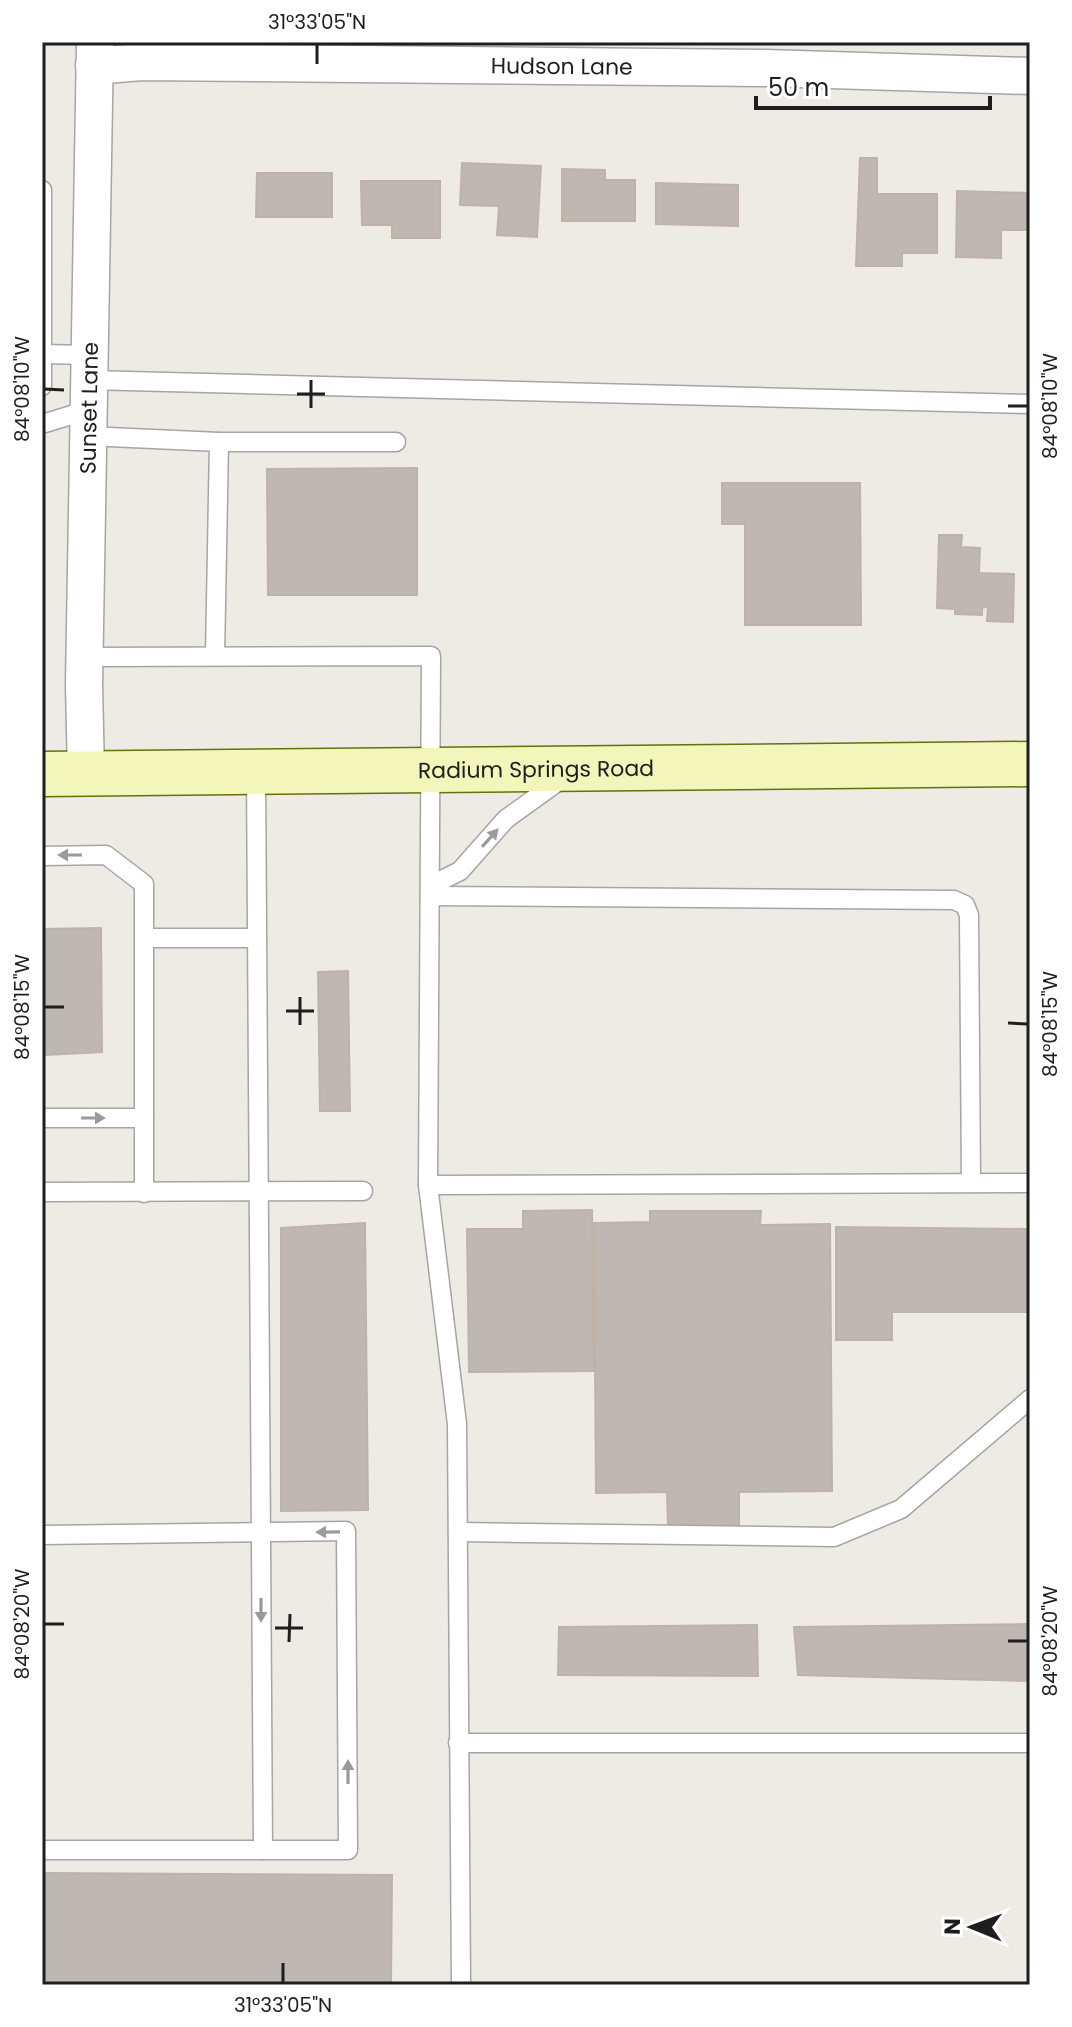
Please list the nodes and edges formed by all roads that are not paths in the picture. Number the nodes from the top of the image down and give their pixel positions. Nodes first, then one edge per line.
1 (94, 54) edge
2 (1030, 76) edge
3 (42, 190) edge
4 (43, 354) edge
5 (42, 386) edge
6 (88, 395) junction
7 (1030, 404) edge
8 (42, 424) edge
9 (219, 442) junction
10 (396, 442) dead end
11 (215, 656) junction
12 (84, 657) junction
13 (1030, 764) edge
14 (578, 767) junction
15 (430, 768) junction
16 (256, 771) junction
17 (42, 774) edge
18 (86, 774) junction
19 (42, 856) edge
20 (430, 891) junction
21 (145, 938) junction
22 (257, 938) junction
23 (42, 1118) edge
24 (144, 1118) junction
25 (971, 1183) junction
26 (1030, 1183) edge
27 (428, 1185) junction
28 (259, 1191) junction
29 (363, 1191) dead end
30 (42, 1192) edge
31 (144, 1193) junction
32 (1030, 1399) edge
33 (261, 1532) junction
34 (458, 1532) junction
35 (42, 1535) edge
36 (458, 1743) junction
37 (1030, 1743) edge
38 (42, 1850) edge
39 (263, 1850) junction
40 (461, 1985) edge

1 - 2 street, Hudson Lane
1 - 6 street, Sunset Lane
3 - 4 lane
4 - 5 lane
4 - 6 lane
6 - 7 lane
6 - 8 lane
6 - 9 lane
6 - 12 street, Sunset Lane
9 - 10 lane
9 - 11 lane
11 - 12 lane
11 - 15 lane
12 - 18 street, Sunset Lane
13 - 14 main road, Radium Springs Road
14 - 15 main road, Radium Springs Road
20 -> 14 lane
15 - 16 main road, Radium Springs Road
15 - 20 lane
16 - 18 main road, Radium Springs Road
16 - 22 lane
17 - 18 main road, Radium Springs Road
21 -> 19 lane
20 - 25 lane
20 - 27 lane
21 - 22 lane
21 - 24 lane
22 - 28 lane
23 -> 24 lane
24 - 31 lane
25 - 26 lane
25 - 27 lane
27 - 34 lane
28 - 29 lane
28 - 31 lane
28 - 33 lane
30 - 31 lane
32 - 34 lane
33 - 35 lane
33 -> 39 lane
39 -> 33 lane
34 - 36 lane
36 - 37 lane
36 - 40 lane
38 - 39 lane

